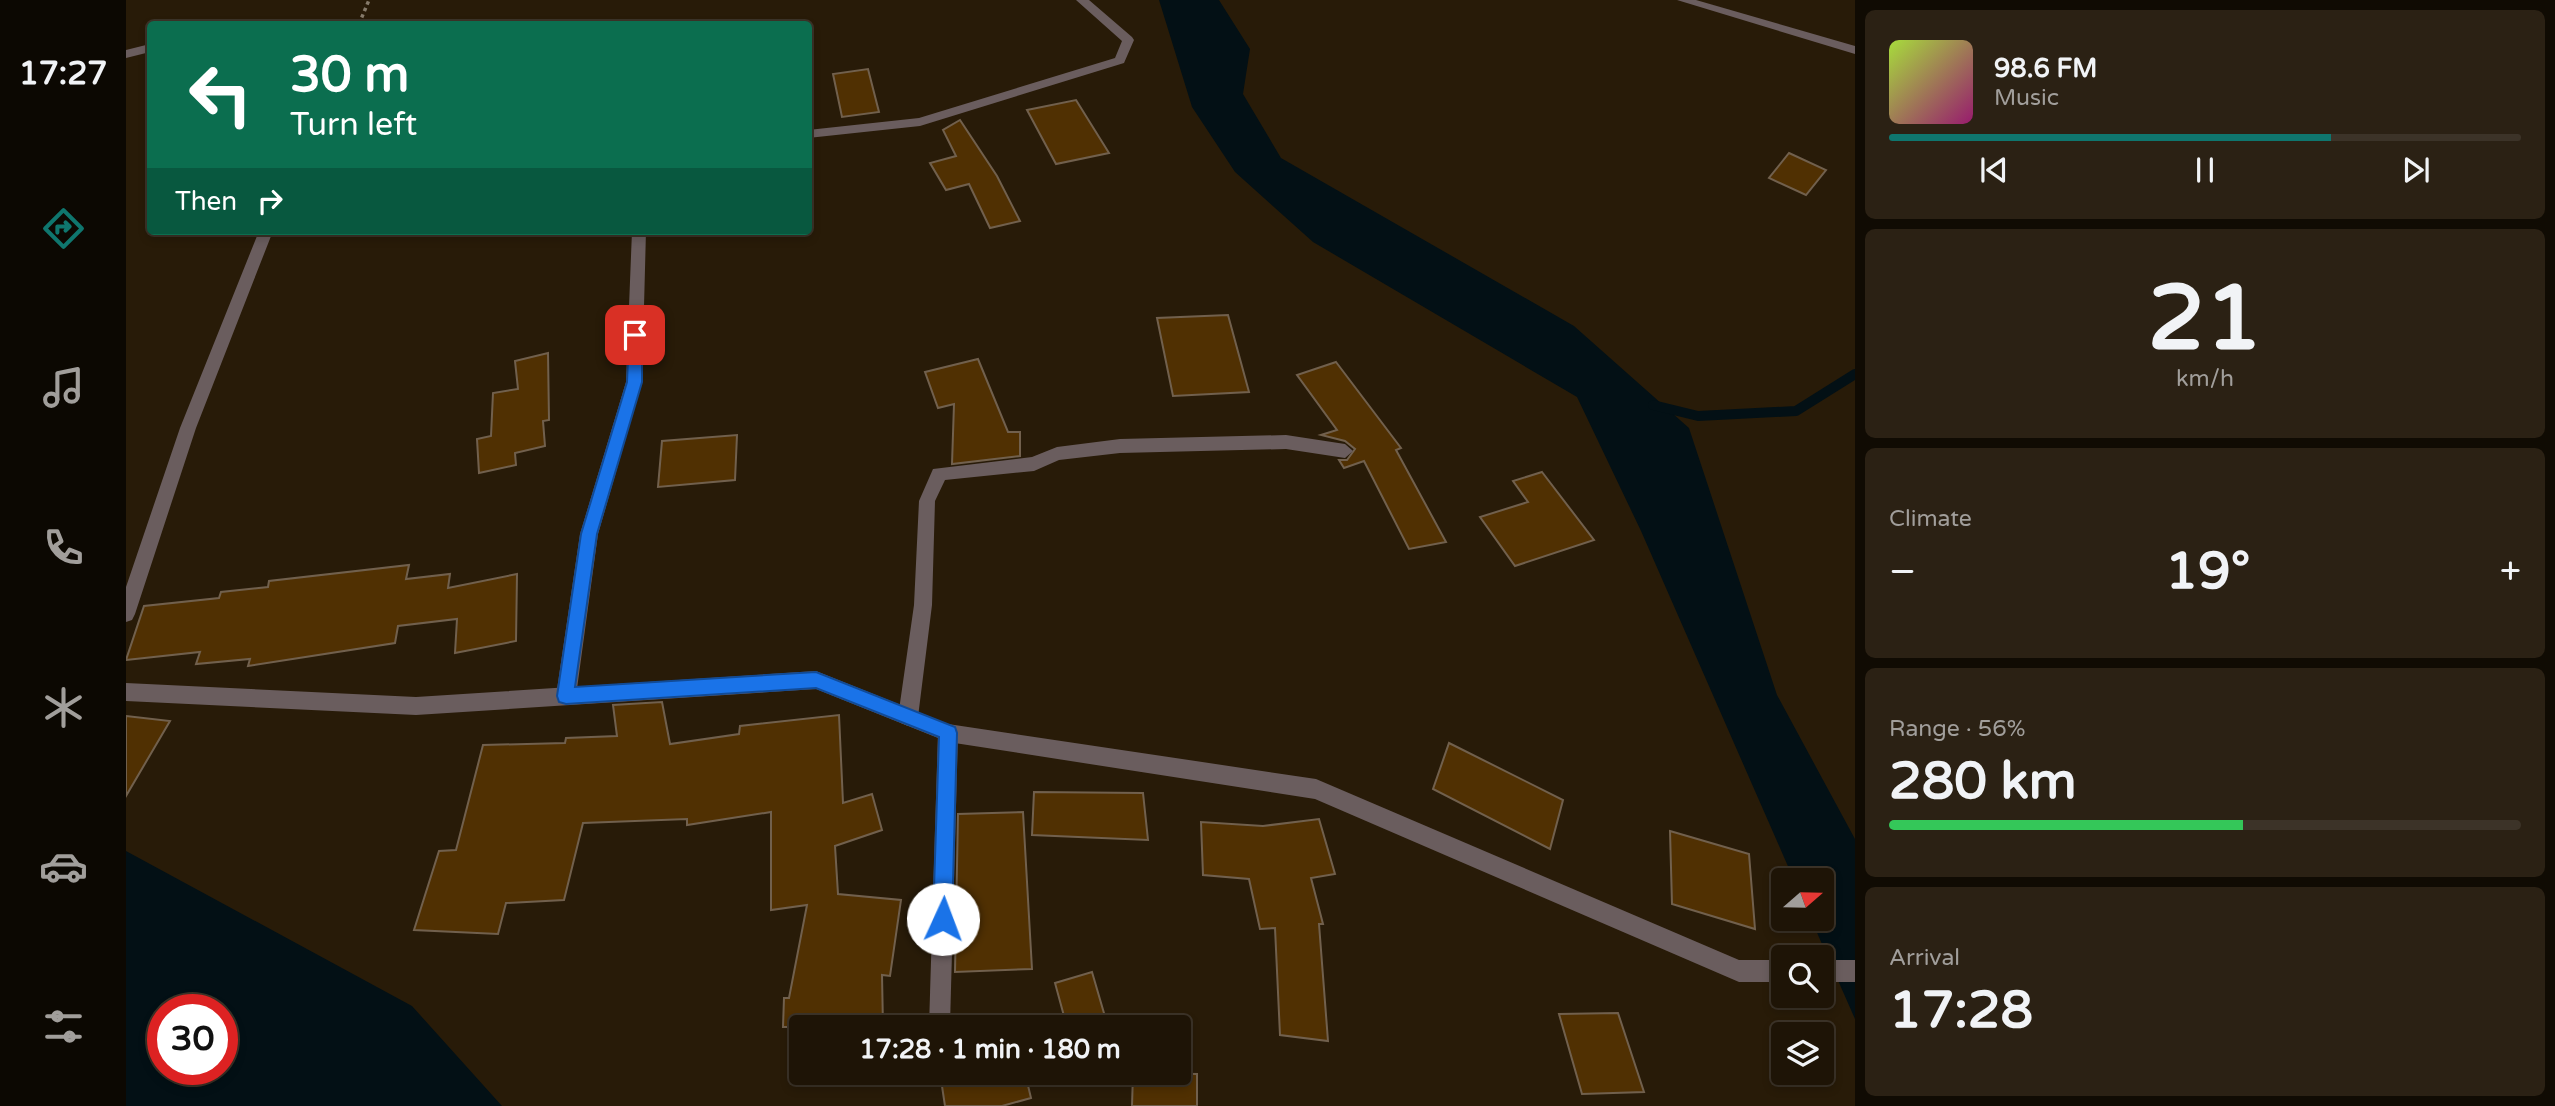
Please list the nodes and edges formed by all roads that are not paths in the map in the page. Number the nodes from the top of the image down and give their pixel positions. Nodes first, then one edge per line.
1 (1083, 0) edge
2 (1683, 0) edge
3 (147, 49) edge
4 (1855, 50) edge
5 (126, 54) edge
6 (812, 134) edge
7 (264, 235) edge
8 (639, 235) edge
9 (1345, 450) dead end
10 (126, 614) edge
11 (126, 692) edge
12 (566, 696) junction
13 (908, 716) junction
14 (948, 733) junction
15 (1771, 971) edge
16 (1834, 971) edge
17 (1855, 971) edge
18 (939, 1015) edge

1 - 6 street
2 - 4 street
3 - 5 street
7 - 10 street
8 - 12 street
9 - 13 street
11 - 12 street
12 - 13 street
13 - 14 street
14 - 15 street
14 - 18 street
16 - 17 street

